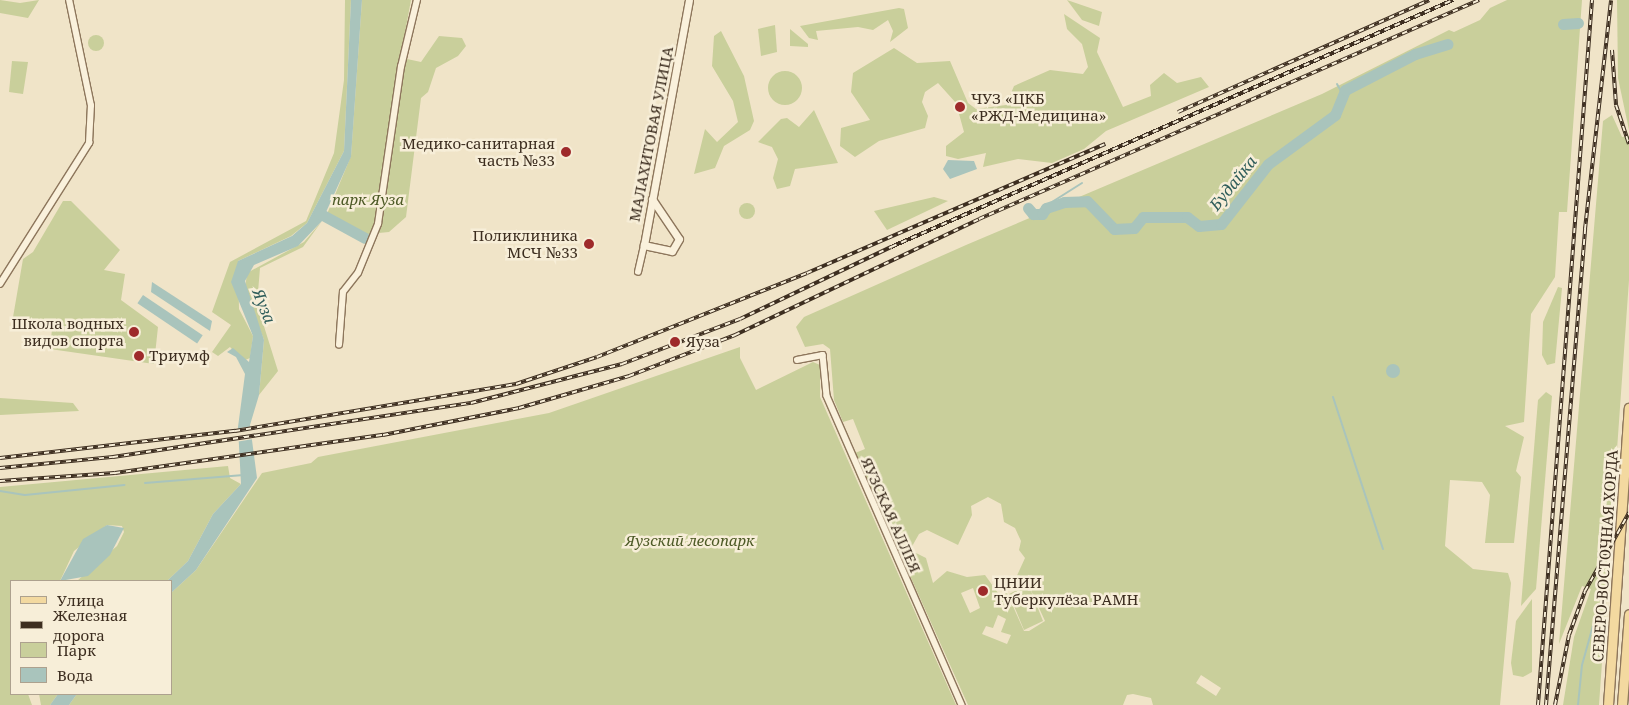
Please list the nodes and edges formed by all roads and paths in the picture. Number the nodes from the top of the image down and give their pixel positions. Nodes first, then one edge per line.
1 (69, 0) edge
2 (417, 0) edge
3 (689, 0) edge
4 (652, 199) junction
5 (644, 245) junction
6 (638, 272) dead end
7 (0, 284) edge
8 (338, 345) dead end
9 (797, 360) dead end
10 (1629, 408) edge
11 (1629, 614) edge
12 (962, 705) edge
13 (1608, 705) edge
14 (1622, 705) edge

1 - 7 street
2 - 8 street
3 - 4 street, МАЛАХИТОВАЯ УЛИЦА
4 - 5 street, МАЛАХИТОВАЯ УЛИЦА
4 - 5 street
5 - 6 street, МАЛАХИТОВАЯ УЛИЦА
9 - 12 street, ЯУЗСКАЯ АЛЛЕЯ
10 - 13 main road, СЕВЕРО-ВОСТОЧНАЯ ХОРДА
11 - 14 main road, СЕВЕРО-ВОСТОЧНАЯ ХОРДА

